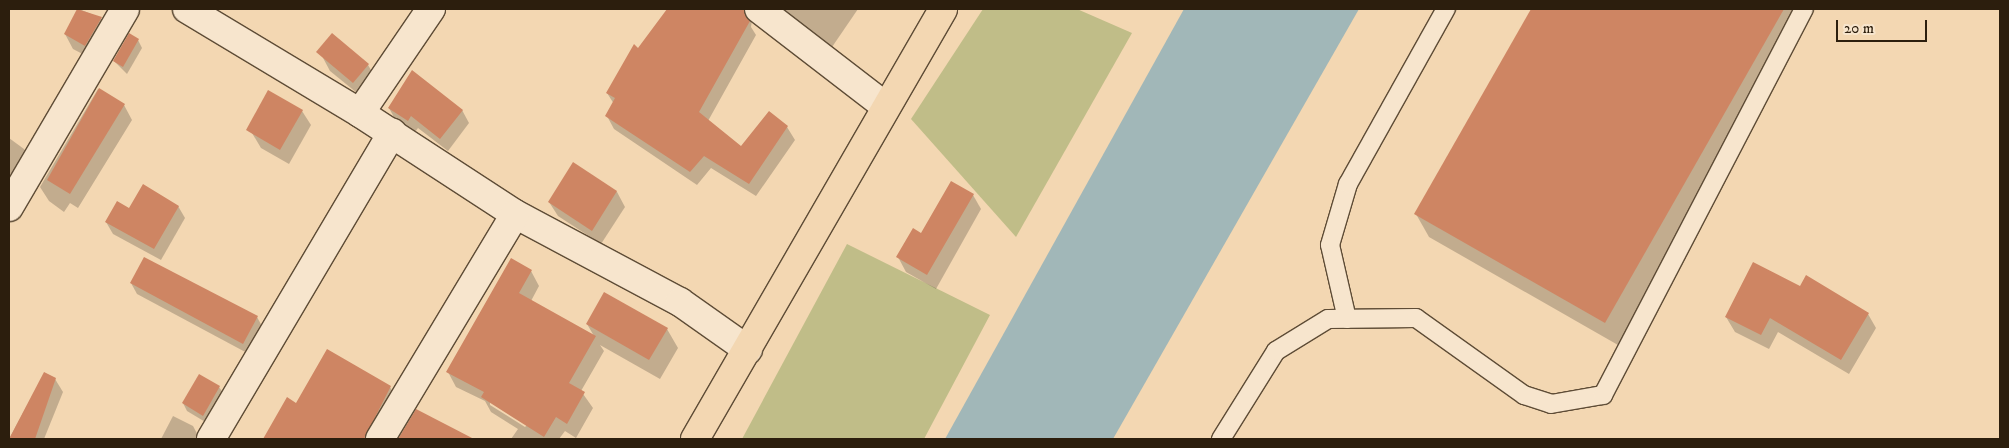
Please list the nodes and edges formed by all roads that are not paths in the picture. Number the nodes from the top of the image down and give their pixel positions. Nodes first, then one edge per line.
1 (125, 9) edge
2 (187, 9) edge
3 (759, 9) edge
4 (942, 9) edge
5 (1446, 9) edge
6 (1804, 9) edge
7 (423, 12) edge
8 (885, 106) junction
9 (360, 113) junction
10 (392, 133) junction
11 (9, 207) edge
12 (515, 214) junction
13 (1346, 318) junction
14 (748, 350) junction
15 (210, 439) edge
16 (380, 439) edge
17 (695, 439) edge
18 (1221, 439) edge

1 - 11 street
2 - 9 street
3 - 8 street
4 - 8 main road
5 - 13 lane
6 - 13 lane
7 - 9 street
8 - 14 main road
9 - 10 street
10 - 12 street
10 - 15 street
12 - 14 street
12 - 16 street
13 - 18 lane
14 - 17 main road

